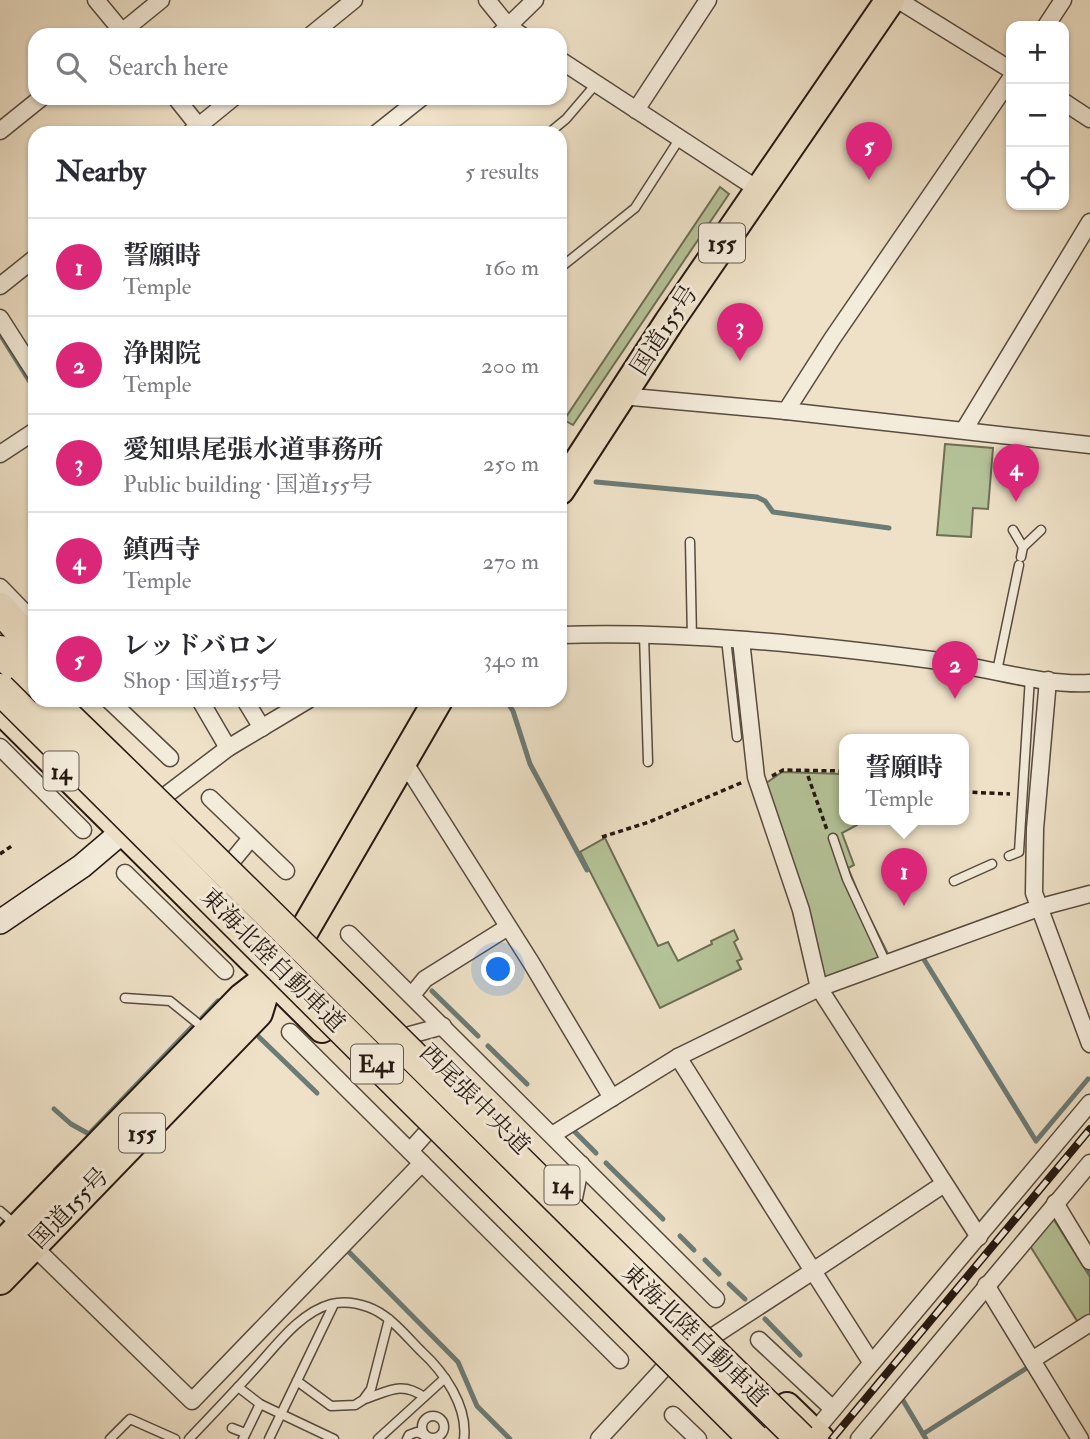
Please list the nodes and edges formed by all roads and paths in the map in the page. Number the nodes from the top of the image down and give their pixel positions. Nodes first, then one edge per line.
1 (96, 0) edge
2 (161, 0) edge
3 (354, 0) edge
4 (487, 0) edge
5 (535, 0) edge
6 (708, 0) edge
7 (890, 0) edge
8 (898, 0) edge
9 (1063, 0) edge
10 (1049, 21) edge
11 (117, 28) edge
12 (129, 28) edge
13 (320, 28) edge
14 (507, 28) edge
15 (513, 28) edge
16 (567, 65) edge
17 (1006, 67) edge
18 (596, 84) junction
19 (1007, 84) edge
20 (32, 105) edge
21 (181, 105) edge
22 (226, 105) edge
23 (412, 105) edge
24 (1069, 105) edge
25 (636, 110) junction
26 (1090, 118) edge
27 (195, 126) edge
28 (203, 126) edge
29 (386, 126) edge
30 (558, 126) edge
31 (0, 131) edge
32 (680, 138) junction
33 (759, 190) junction
34 (1090, 222) edge
35 (567, 262) edge
36 (28, 264) edge
37 (0, 286) edge
38 (0, 318) edge
39 (28, 362) edge
40 (621, 396) junction
41 (786, 411) junction
42 (964, 430) junction
43 (28, 436) edge
44 (1090, 444) edge
45 (0, 454) edge
46 (567, 478) edge
47 (1013, 530) dead end
48 (1041, 530) dead end
49 (690, 542) dead end
50 (1021, 556) junction
51 (0, 587) edge
52 (24, 613) edge
53 (0, 630) edge
54 (28, 633) edge
55 (567, 635) edge
56 (644, 635) junction
57 (692, 638) junction
58 (734, 640) junction
59 (0, 651) edge
60 (28, 657) edge
61 (28, 661) edge
62 (997, 671) junction
63 (1030, 677) junction
64 (1048, 680) junction
65 (1090, 683) edge
66 (0, 689) edge
67 (57, 707) edge
68 (77, 707) edge
69 (85, 707) edge
70 (116, 707) edge
71 (204, 707) edge
72 (249, 707) edge
73 (296, 707) edge
74 (434, 707) edge
75 (0, 710) edge
76 (262, 728) junction
77 (737, 737) dead end
78 (10, 745) edge
79 (228, 748) junction
80 (170, 758) dead end
81 (403, 760) junction
82 (648, 762) dead end
83 (839, 771) edge
84 (808, 776) dead end
85 (757, 781) junction
86 (969, 792) edge
87 (165, 794) junction
88 (1023, 794) junction
89 (210, 798) dead end
90 (123, 823) junction
91 (83, 830) dead end
92 (601, 837) dead end
93 (251, 838) junction
94 (833, 838) joint
95 (13, 845) dead end
96 (0, 854) edge
97 (1009, 856) dead end
98 (233, 860) junction
99 (992, 864) dead end
100 (286, 871) dead end
101 (125, 873) dead end
102 (954, 881) dead end
103 (1090, 894) edge
104 (1041, 907) junction
105 (0, 922) edge
106 (194, 922) junction
107 (508, 928) junction
108 (349, 934) dead end
109 (310, 944) junction
110 (886, 963) junction
111 (225, 971) dead end
112 (268, 978) junction
113 (819, 988) junction
114 (412, 995) junction
115 (125, 998) dead end
116 (443, 1026) junction
117 (208, 1032) junction
118 (290, 1032) dead end
119 (410, 1035) junction
120 (1090, 1044) edge
121 (678, 1057) junction
122 (612, 1098) junction
123 (1090, 1103) edge
124 (552, 1135) junction
125 (419, 1142) junction
126 (422, 1163) junction
127 (1090, 1163) edge
128 (581, 1164) junction
129 (944, 1184) junction
130 (575, 1198) junction
131 (1055, 1203) junction
132 (13, 1233) edge
133 (979, 1237) junction
134 (1090, 1261) edge
135 (813, 1271) junction
136 (0, 1280) edge
137 (986, 1285) junction
138 (716, 1299) dead end
139 (334, 1304) junction
140 (389, 1319) junction
141 (1090, 1323) edge
142 (715, 1335) junction
143 (759, 1340) dead end
144 (621, 1360) dead end
145 (1032, 1360) junction
146 (871, 1362) junction
147 (665, 1367) junction
148 (445, 1378) junction
149 (297, 1381) junction
150 (238, 1387) junction
151 (424, 1397) junction
152 (363, 1400) junction
153 (260, 1404) junction
154 (833, 1409) junction
155 (281, 1414) junction
156 (673, 1415) dead end
157 (232, 1428) dead end
158 (244, 1436) edge
159 (318, 1436) edge
160 (812, 1437) edge
161 (110, 1439) edge
162 (175, 1439) edge
163 (189, 1439) edge
164 (269, 1439) edge
165 (334, 1439) edge
166 (378, 1439) edge
167 (407, 1439) edge
168 (426, 1439) edge
169 (464, 1439) edge
170 (599, 1439) edge
171 (698, 1439) edge
172 (737, 1439) edge
173 (754, 1439) edge
174 (859, 1439) edge
175 (1080, 1439) edge

1 - 11 street
2 - 12 street
3 - 13 street
4 - 14 street
5 - 15 street
6 - 25 street
7 - 33 highway, 国道155号 / 155
8 - 17 street
9 - 10 street
16 - 18 street
18 - 25 street
18 - 30 lane
19 - 41 street
20 - 31 street
21 - 27 street
22 - 28 street
23 - 29 street
24 - 26 street
25 - 32 street
32 - 33 street
32 - 35 lane
33 - 40 highway, 国道155号 / 155
34 - 42 street
36 - 37 street
38 - 39 street
40 - 41 street
40 - 46 highway, 国道155号 / 155
41 - 42 street
42 - 44 street
43 - 45 street
47 - 50 lane
48 - 50 lane
49 - 57 lane
50 - 62 lane
51 - 52 street
52 - 54 highway
53 - 60 main road
55 - 56 street
56 - 57 street
56 - 82 lane
57 - 58 street
58 - 62 street
58 - 77 lane
58 - 85 street
59 - 61 highway
62 - 63 street
63 - 64 street
63 - 88 lane
64 - 65 street
64 - 104 street
66 - 90 highway, 東海北陸自動車道 / E41, bridge
67 - 109 highway, 東海北陸自動車道 / E41, bridge
68 - 87 main road, 西尾張中央道 / 14
69 - 109 highway, bridge
70 - 80 street
71 - 79 street
72 - 76 street
73 - 76 street
74 - 81 highway, 国道155号 / 155
75 - 78 main road, 14
75 - 90 highway, bridge
76 - 79 street
78 - 90 main road, 14
78 - 91 street
79 - 87 street
81 - 107 street
81 - 109 highway, 国道155号 / 155
83 - 85 path
84 - 94 path
85 - 92 path
85 - 113 street
86 - 88 path
87 - 90 street
87 - 98 main road, 西尾張中央道 / 14
88 - 97 lane
89 - 93 street
90 - 105 main road
90 - 106 main road, 14
90 - 173 highway, 東海北陸自動車道 / E41, bridge
93 - 98 street
93 - 100 street
94 - 110 lane
95 - 96 path
98 - 109 main road, 西尾張中央道 / 14
99 - 102 lane
101 - 106 street
103 - 104 street
104 - 110 street
104 - 120 street
106 - 111 street
106 - 112 main road, 14
107 - 114 street
107 - 122 street
108 - 114 street
109 - 112 highway, 国道155号 / 155
109 - 119 main road, 西尾張中央道 / 14
109 - 160 highway, 東海北陸自動車道 / E41, bridge
110 - 113 street
112 - 117 highway, 国道155号 / 155
112 - 125 main road, 14
112 - 132 highway, 国道155号 / 155
113 - 121 street
113 - 129 street
114 - 116 street
115 - 117 lane
116 - 119 street
116 - 124 street
117 - 132 highway, 国道155号 / 155
118 - 125 street
119 - 130 main road, 西尾張中央道 / 14
121 - 122 street
121 - 135 street
122 - 124 street
123 - 133 street
124 - 128 street
125 - 126 street
125 - 147 main road, 14
126 - 132 street
126 - 144 street
127 - 131 street
128 - 130 street
128 - 138 street
129 - 133 street
129 - 135 street
130 - 142 main road, 西尾張中央道 / 14
131 - 134 street
131 - 137 street
132 - 136 highway, 国道155号 / 155
133 - 146 street
135 - 142 street
135 - 146 street
137 - 145 street
137 - 174 street
139 - 140 lane
139 - 149 lane
139 - 150 lane
140 - 148 lane
140 - 152 lane
141 - 145 street
142 - 160 main road, 西尾張中央道 / 14
143 - 154 street
145 - 175 street
146 - 154 street
147 - 170 street
147 - 172 main road, 14
148 - 151 lane
148 - 169 lane
149 - 152 lane
149 - 155 lane
150 - 153 lane
150 - 163 lane
151 - 152 lane
151 - 166 lane
153 - 155 lane
153 - 158 lane
154 - 160 street
155 - 159 lane
155 - 164 lane
156 - 171 street
157 - 158 lane
159 - 165 lane
161 - 162 lane
167 - 168 lane

